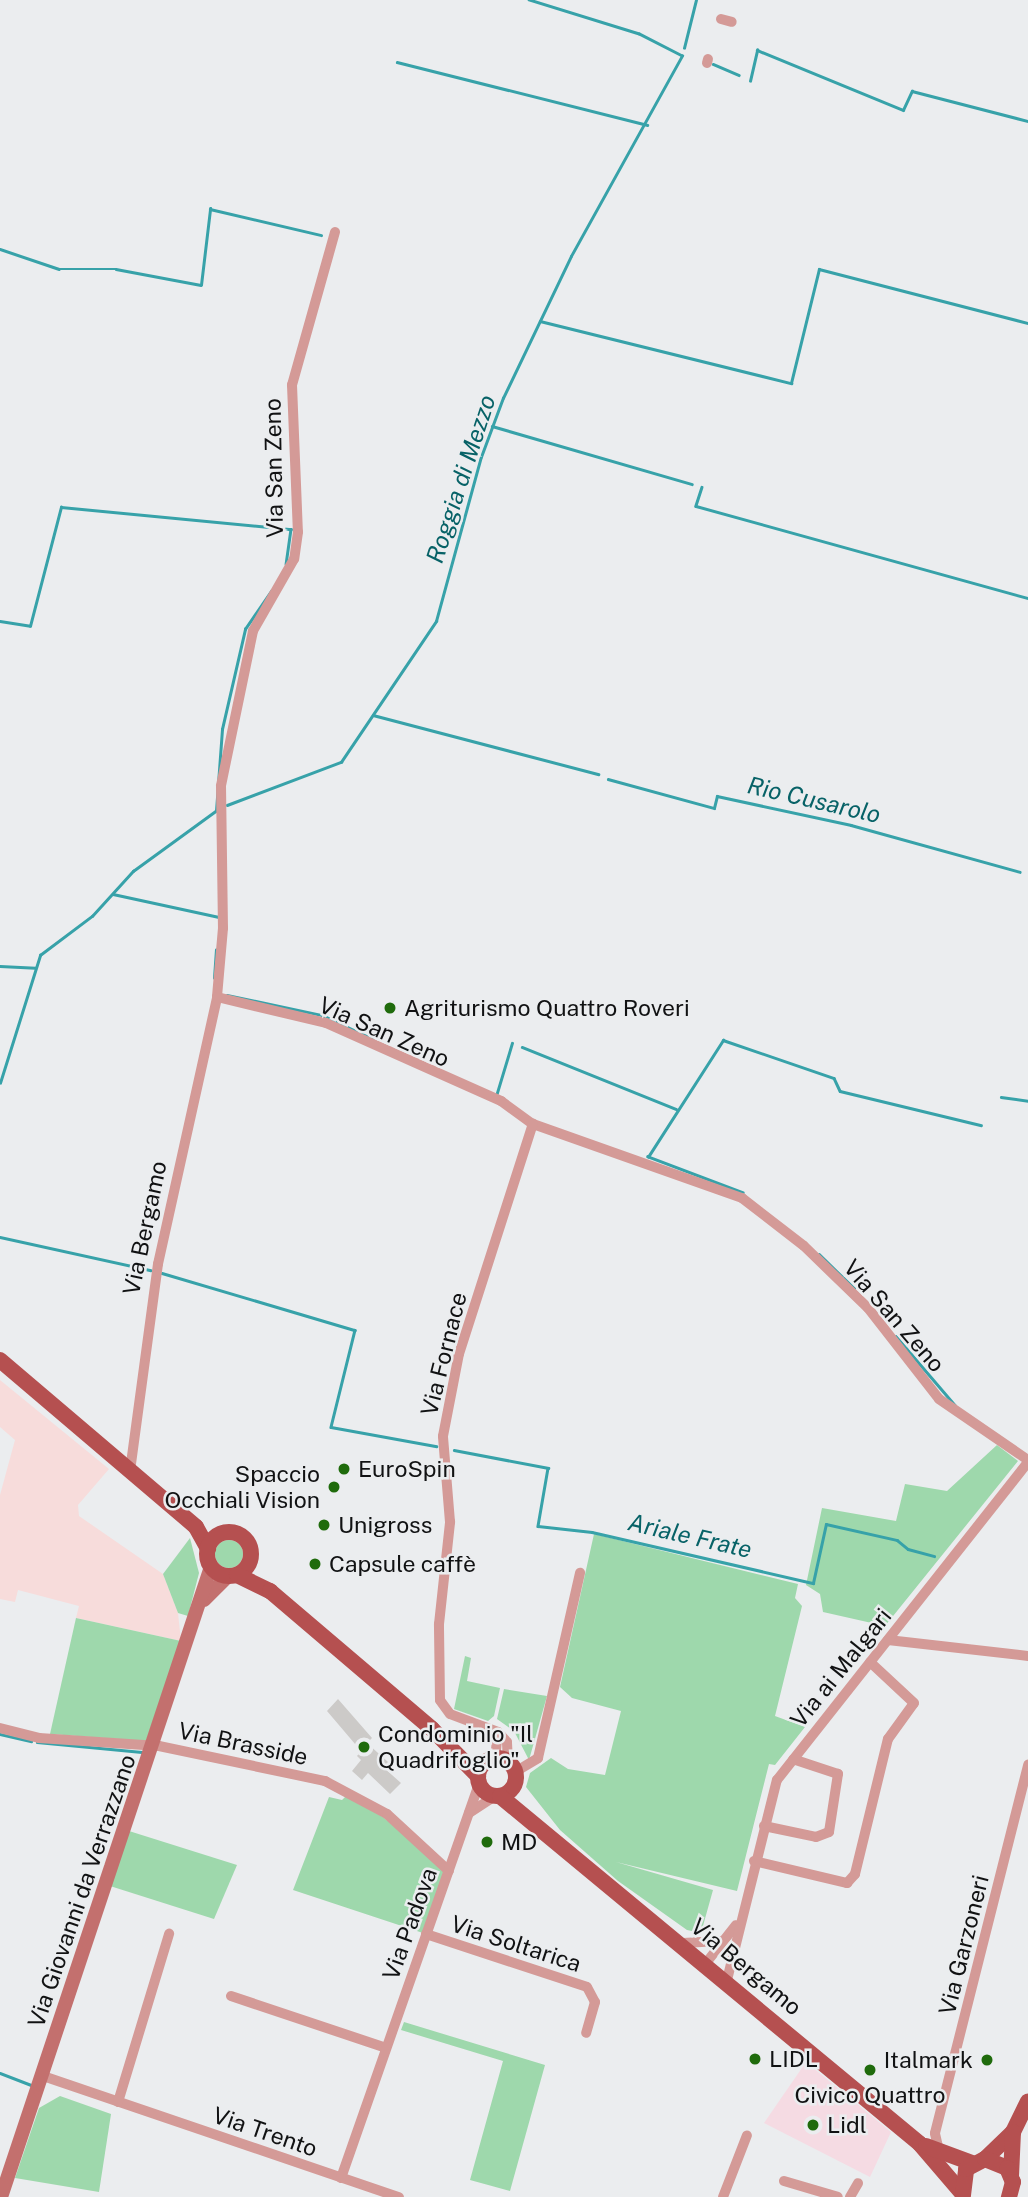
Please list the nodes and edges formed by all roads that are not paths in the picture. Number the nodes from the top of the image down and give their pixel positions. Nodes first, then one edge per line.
1 (335, 232) dead end
2 (216, 997) junction
3 (533, 1124) junction
4 (0, 1360) edge
5 (1028, 1461) edge
6 (130, 1471) junction
7 (1025, 1471) edge
8 (196, 1527) junction
9 (220, 1534) junction
10 (208, 1549) junction
11 (211, 1567) junction
12 (238, 1572) junction
13 (580, 1573) dead end
14 (204, 1600) junction
15 (888, 1640) junction
16 (1028, 1656) edge
17 (870, 1662) junction
18 (0, 1728) edge
19 (155, 1745) junction
20 (793, 1759) junction
21 (1028, 1765) edge
22 (496, 1771) junction
23 (498, 1796) junction
24 (469, 1813) junction
25 (541, 1825) junction
26 (764, 1826) junction
27 (754, 1861) junction
28 (449, 1871) junction
29 (741, 1913) junction
30 (169, 1934) dead end
31 (426, 1934) junction
32 (724, 1939) junction
33 (683, 1943) junction
34 (732, 1952) junction
35 (706, 1963) junction
36 (727, 1980) junction
37 (231, 1996) dead end
38 (586, 2032) dead end
39 (386, 2048) junction
40 (43, 2076) junction
41 (1028, 2101) edge
42 (118, 2102) junction
43 (1013, 2132) junction
44 (935, 2133) junction
45 (747, 2135) dead end
46 (917, 2141) junction
47 (939, 2151) junction
48 (978, 2161) junction
49 (341, 2178) junction
50 (784, 2181) dead end
51 (858, 2183) dead end
52 (1013, 2190) edge
53 (963, 2195) edge
54 (1, 2197) edge
55 (400, 2197) edge
56 (723, 2197) edge
57 (838, 2197) edge
58 (850, 2197) edge

1 - 2 street, Via San Zeno
2 - 3 street, Via San Zeno
2 - 6 street, Via Bergamo
3 - 5 street, Via San Zeno
3 - 22 street, Via Fornace
4 - 6 main road
5 - 7 street, Via ai Malgari
6 - 8 main road
7 - 15 street, Via ai Malgari
8 - 9 main road
8 - 10 main road
9 - 10 main road
9 - 12 main road
10 - 11 main road
11 - 12 main road, Via Bergamo
11 - 14 street, Via Giovanni da Verrazzano
12 - 14 street, Via Giovanni da Verrazzano
12 - 22 main road, Via Bergamo
13 - 22 street
14 - 19 street, Via Giovanni da Verrazzano
15 - 16 street
15 - 17 street, Via ai Malgari
17 - 20 street, Via ai Malgari
17 - 27 street
18 - 19 street, Via Brasside
19 - 28 street, Via Brasside
19 - 40 street, Via Giovanni da Verrazzano
20 - 26 street, Via ai Malgari
20 - 26 street
21 - 44 street, Via Garzoneri
22 - 23 main road, Via Bergamo
22 - 23 main road
22 - 24 street, Via Padova
22 - 25 main road, Via Bergamo
23 - 24 street
23 - 25 main road, Via Bergamo
24 - 28 street, Via Padova
25 - 33 main road, Via Bergamo
26 - 27 street, Via ai Malgari
27 - 29 street, Via ai Malgari
28 - 31 street, Via Padova
29 - 32 street, Via ai Malgari
29 - 34 street, Via ai Malgari
30 - 42 street
31 - 38 street, Via Soltarica
31 - 39 street, Via Padova
32 - 33 street
32 - 35 street, Via ai Malgari
33 - 35 main road, Via Bergamo
34 - 35 street
34 - 36 street, Via ai Malgari
35 - 36 main road, Via Bergamo
36 - 46 main road, Via Bergamo
37 - 39 street
39 - 49 street, Via Padova
40 - 42 street, Via Trento
40 - 54 street, Via Giovanni da Verrazzano
41 - 43 main road
42 - 49 street, Via Trento
43 - 48 main road
43 - 52 main road
44 - 46 street
44 - 47 street, Via Garzoneri
45 - 56 street
46 - 47 main road, Via Bergamo
46 - 53 main road, Via Bergamo
47 - 48 main road, Via Bergamo
48 - 52 main road, Via Bergamo
48 - 53 main road
49 - 55 street, Via Trento
50 - 57 street
51 - 58 street

